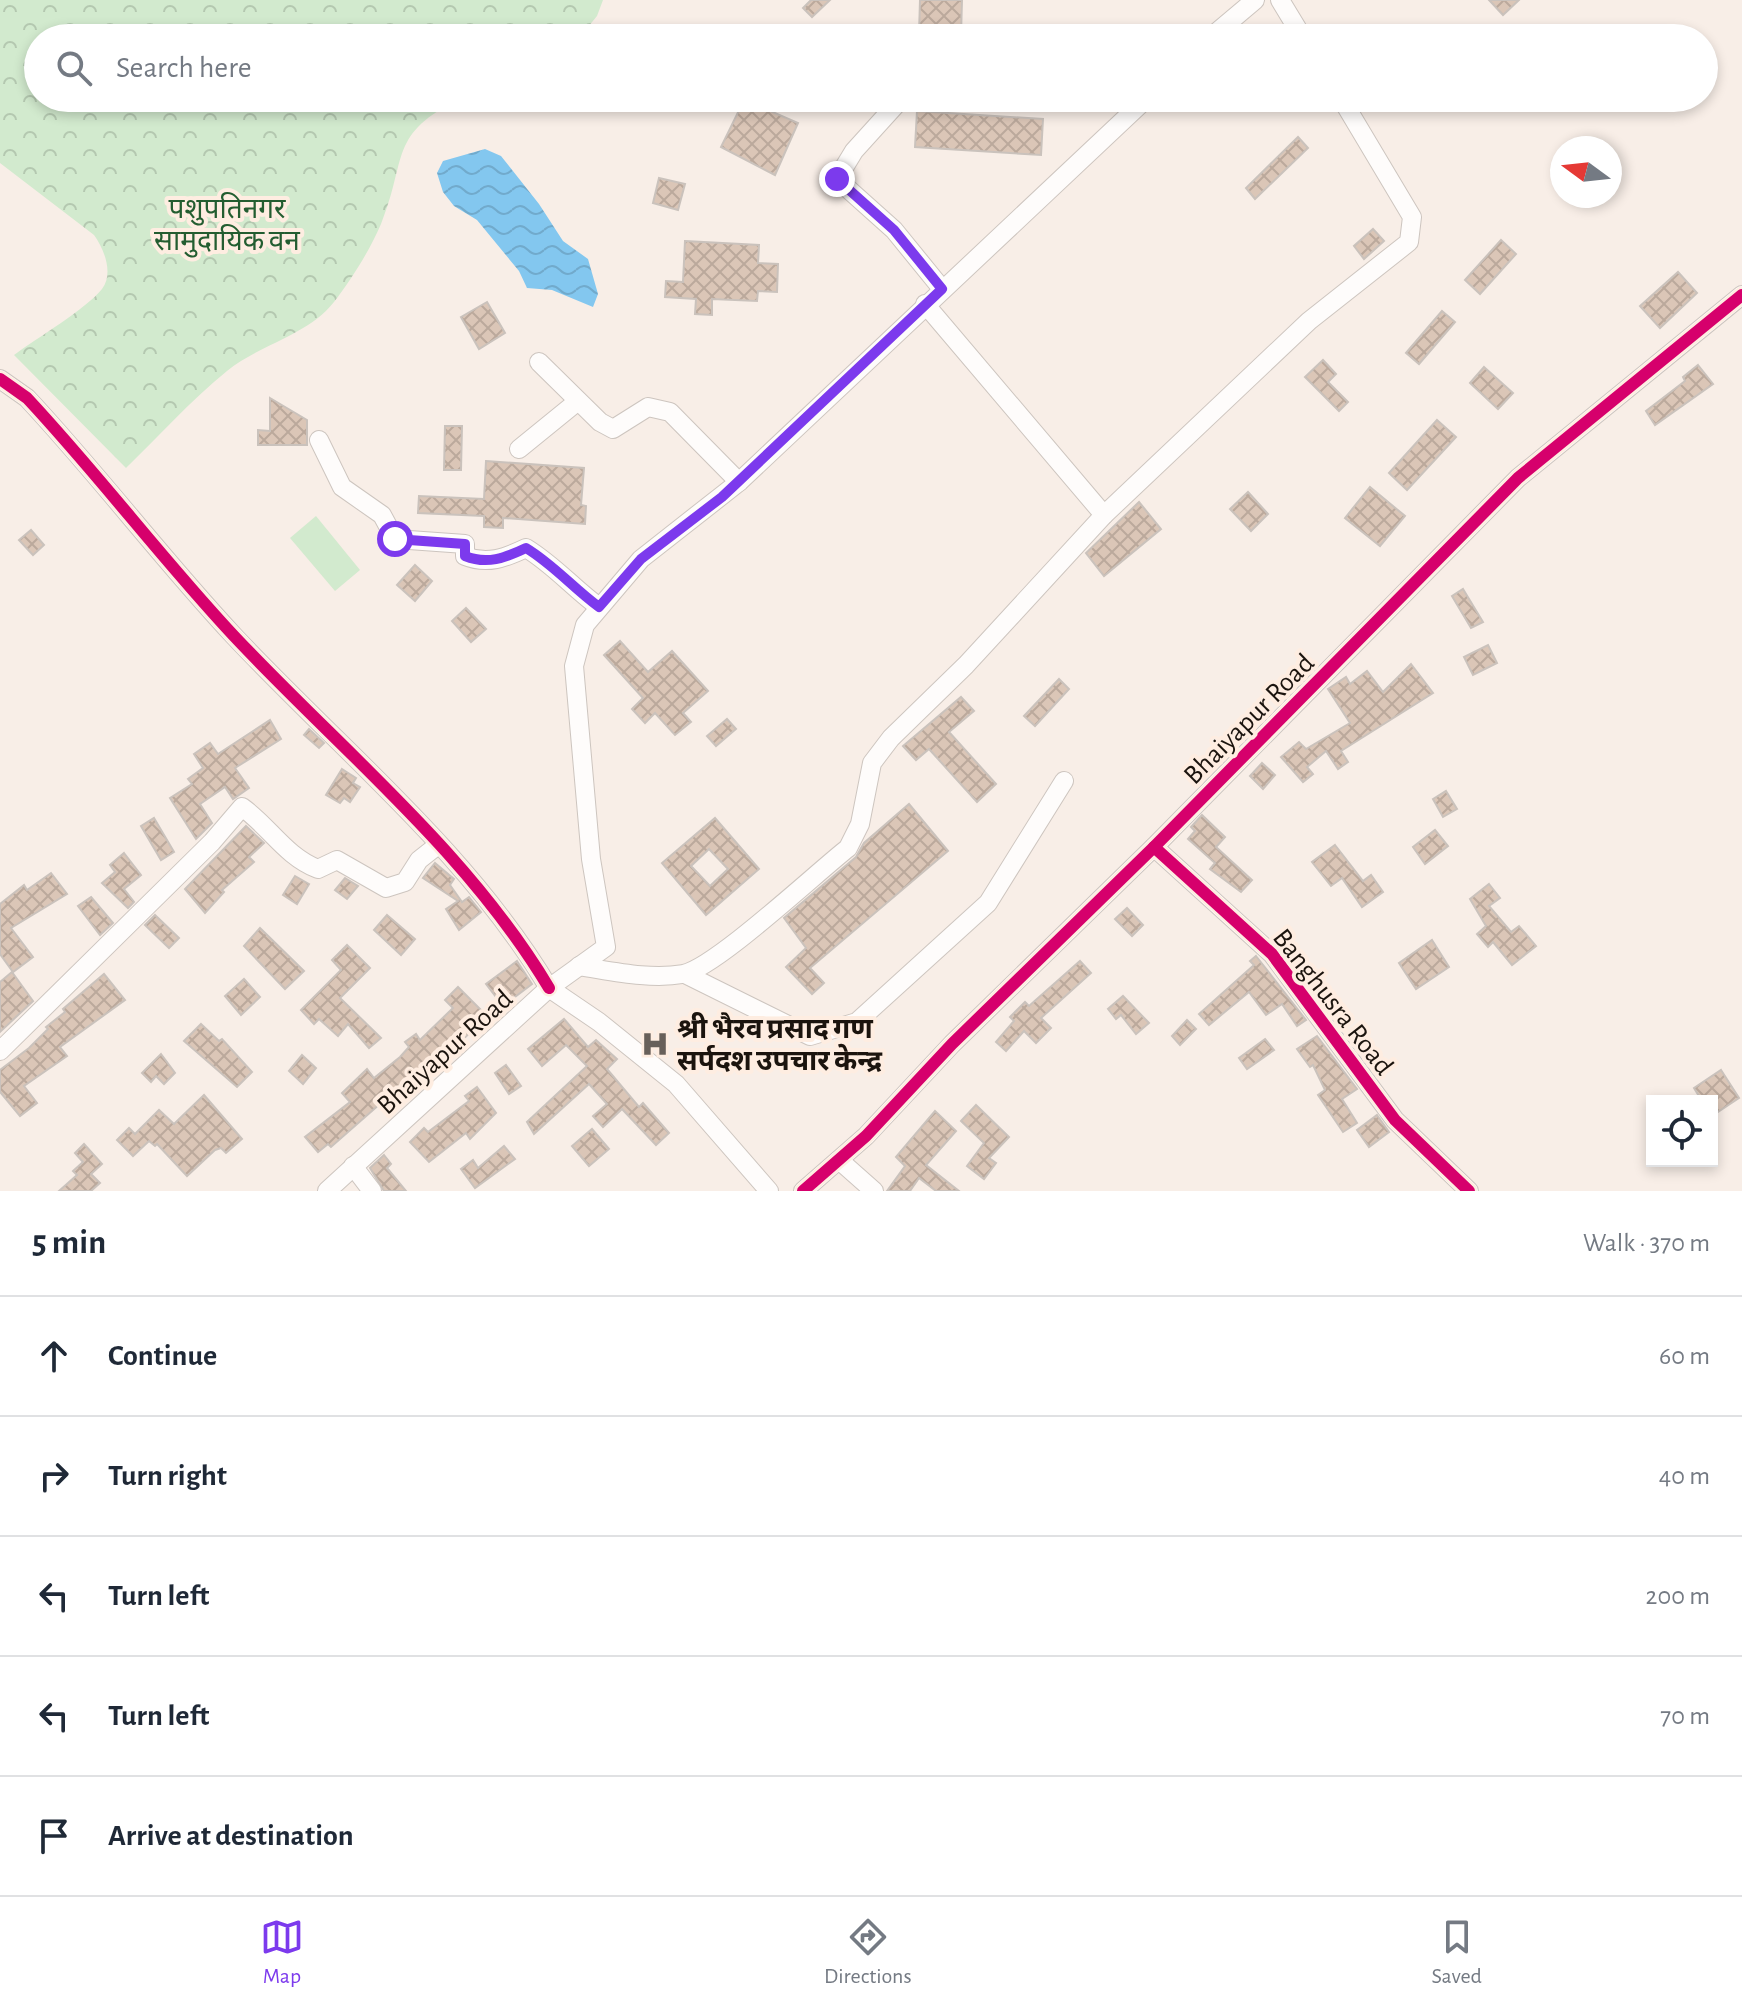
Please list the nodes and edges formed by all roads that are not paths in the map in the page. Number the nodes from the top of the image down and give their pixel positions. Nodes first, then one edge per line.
1 (1255, 0) edge
2 (1280, 0) edge
3 (1227, 24) edge
4 (1295, 24) edge
5 (889, 112) edge
6 (1132, 112) edge
7 (1349, 112) edge
8 (942, 289) junction
9 (1742, 295) edge
10 (925, 304) junction
11 (539, 362) dead end
12 (0, 379) edge
13 (578, 401) junction
14 (319, 440) dead end
15 (519, 449) dead end
16 (739, 482) junction
17 (1104, 515) junction
18 (599, 607) junction
19 (1064, 781) dead end
20 (438, 845) junction
21 (1154, 847) junction
22 (579, 966) junction
23 (685, 974) junction
24 (549, 988) junction
25 (0, 1051) edge
26 (839, 1160) junction
27 (353, 1166) junction
28 (327, 1191) edge
29 (372, 1191) edge
30 (769, 1191) edge
31 (803, 1191) edge
32 (874, 1191) edge
33 (1469, 1191) edge

1 - 3 street
2 - 4 street
5 - 8 street
6 - 8 street
7 - 17 street
8 - 10 street
9 - 21 street, Bhaiyapur Road
10 - 16 street
10 - 17 street
11 - 13 street
12 - 20 street
13 - 15 street
13 - 16 street
14 - 18 street
16 - 18 street
17 - 23 street
18 - 22 street
19 - 23 street
20 - 24 street
20 - 25 street
21 - 26 street, Bhaiyapur Road
21 - 33 street, Banghusra Road
22 - 23 street
22 - 24 street
24 - 27 street, Bhaiyapur Road
24 - 30 street, Bhaiyapur Road
26 - 31 street, Bhaiyapur Road
26 - 32 street
27 - 28 street, Bhaiyapur Road
27 - 29 street

